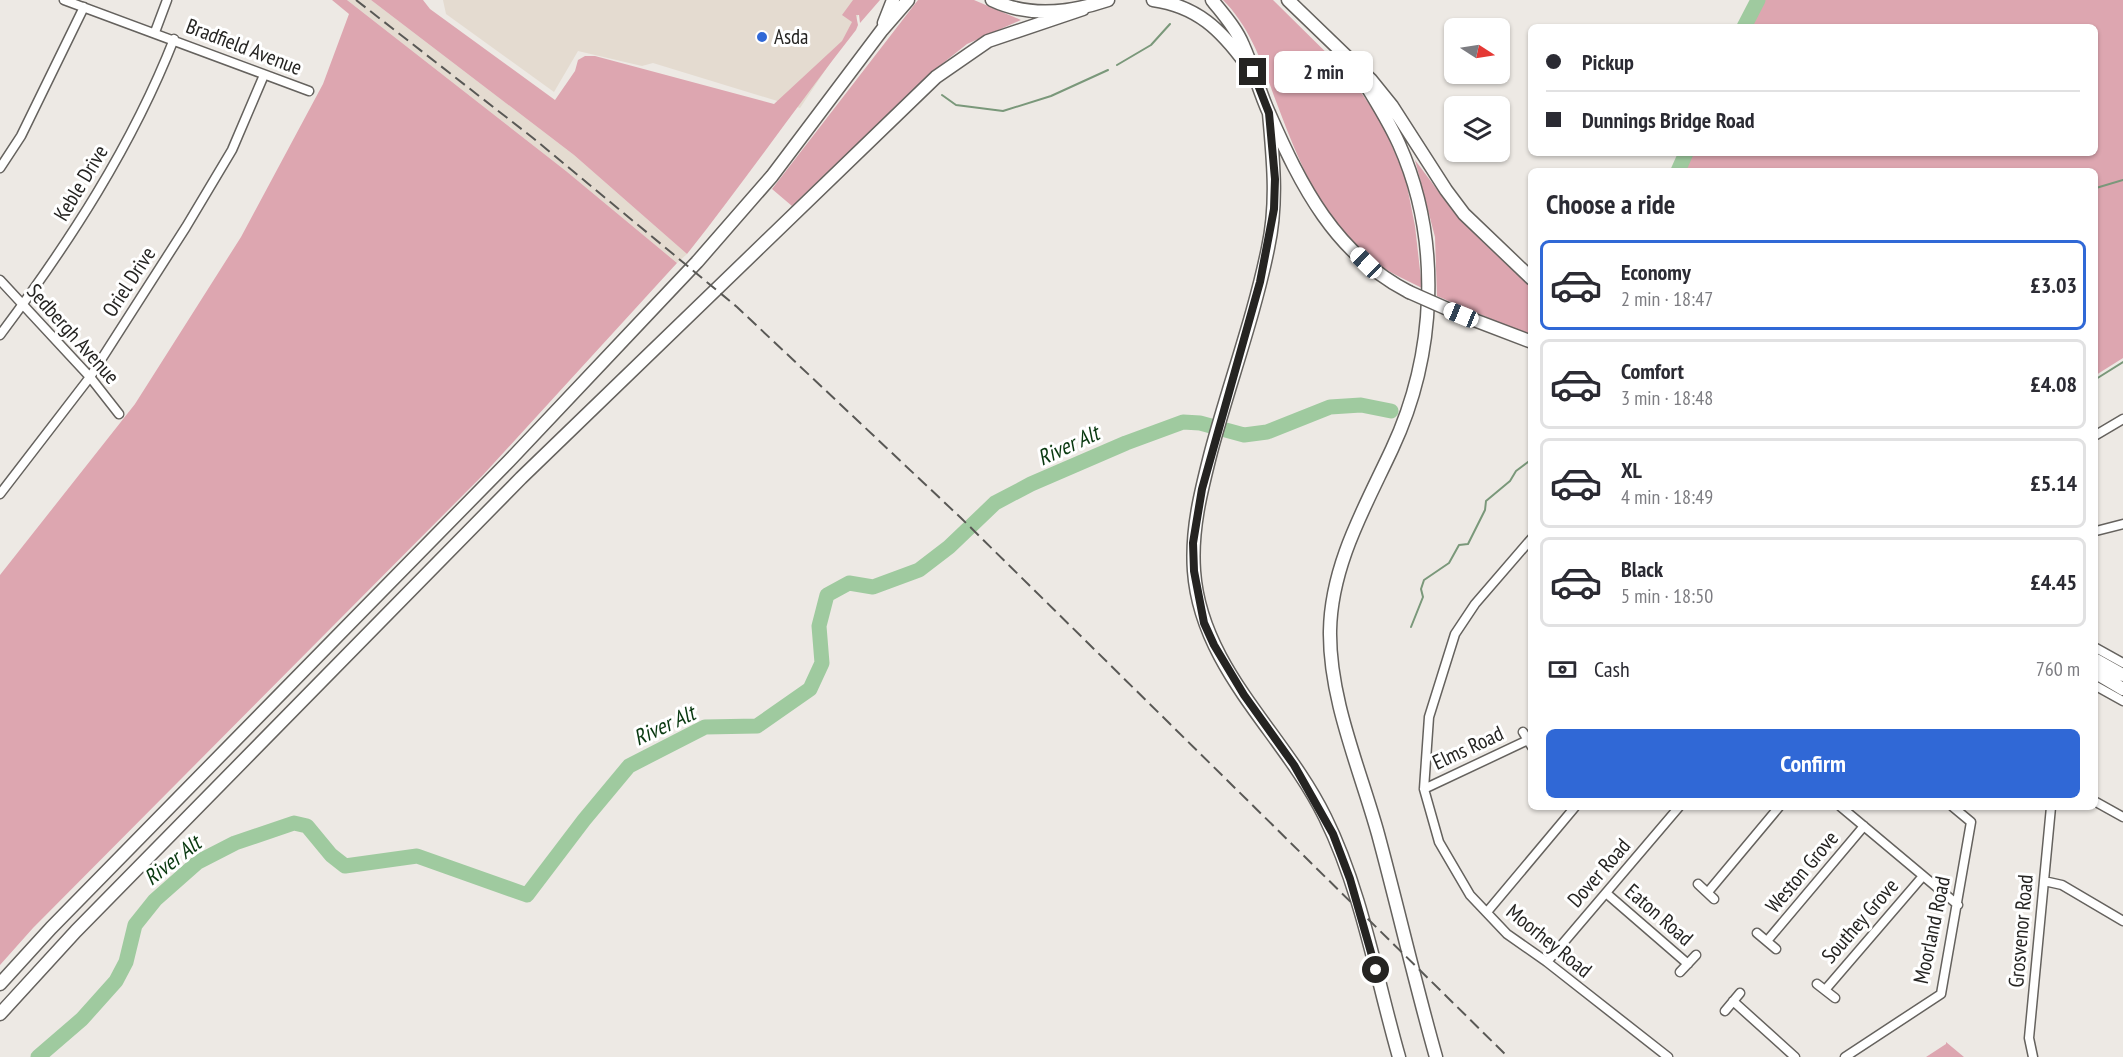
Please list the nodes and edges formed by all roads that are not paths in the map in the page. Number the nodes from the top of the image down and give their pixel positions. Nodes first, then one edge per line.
1 (64, 0) edge
2 (167, 0) edge
3 (893, 0) edge
4 (908, 0) edge
5 (992, 0) edge
6 (1108, 0) edge
7 (1153, 0) edge
8 (1212, 0) edge
9 (1288, 0) edge
10 (84, 7) junction
11 (1083, 9) junction
12 (882, 30) junction
13 (155, 32) junction
14 (174, 39) junction
15 (1352, 62) junction
16 (1253, 72) junction
17 (264, 75) junction
18 (309, 91) dead end
19 (1269, 113) junction
20 (0, 168) edge
21 (1528, 275) edge
22 (0, 280) edge
23 (23, 305) junction
24 (0, 335) edge
25 (1528, 340) edge
26 (90, 377) junction
27 (119, 414) dead end
28 (2123, 419) edge
29 (2098, 434) edge
30 (0, 494) edge
31 (2123, 524) edge
32 (2098, 530) edge
33 (1528, 543) edge
34 (2098, 649) edge
35 (2098, 661) edge
36 (2123, 663) edge
37 (2098, 674) edge
38 (2123, 675) edge
39 (2098, 687) edge
40 (2123, 688) edge
41 (2123, 701) edge
42 (1527, 739) edge
43 (1424, 789) junction
44 (2098, 803) edge
45 (1572, 810) edge
46 (1676, 810) edge
47 (1777, 810) edge
48 (1845, 810) edge
49 (1957, 810) edge
50 (2051, 810) edge
51 (2123, 817) edge
52 (1864, 826) junction
53 (1923, 876) junction
54 (2044, 881) junction
55 (1698, 884) dead end
56 (1606, 893) junction
57 (1958, 905) junction
58 (1486, 912) junction
59 (2123, 921) edge
60 (1757, 933) dead end
61 (1767, 941) junction
62 (1776, 949) dead end
63 (1696, 955) dead end
64 (1547, 962) junction
65 (1688, 964) junction
66 (1680, 972) dead end
67 (0, 984) edge
68 (1817, 984) dead end
69 (1825, 990) junction
70 (1740, 993) dead end
71 (1835, 998) dead end
72 (1733, 1001) junction
73 (1725, 1011) dead end
74 (0, 1014) edge
75 (1399, 1057) edge
76 (1436, 1057) edge
77 (1668, 1057) edge
78 (1795, 1057) edge
79 (1845, 1057) edge
80 (2033, 1057) edge

1 - 10 street, Bradfield Avenue
2 - 13 street
3 - 12 highway
4 - 12 highway
5 - 11 highway
6 - 11 highway
7 - 16 highway
8 - 16 highway
9 - 15 highway
10 - 13 street, Bradfield Avenue
10 - 20 street
11 - 74 highway
12 - 67 highway
13 - 14 street, Bradfield Avenue
14 - 17 street, Bradfield Avenue
14 - 23 street, Keble Drive
15 - 21 highway
15 - 76 highway
16 - 19 highway
17 - 18 street, Bradfield Avenue
17 - 26 street, Oriel Drive
19 - 25 highway, bridge
19 - 75 highway
22 - 23 street, Sedbergh Avenue
23 - 24 street, Keble Drive
23 - 26 street, Sedbergh Avenue
26 - 27 street, Sedbergh Avenue
26 - 30 street, Oriel Drive
28 - 29 street
31 - 32 street
33 - 43 street, Moorhey Road
34 - 36 street
35 - 38 highway
37 - 40 highway
39 - 41 street
42 - 43 street, Elms Road
43 - 58 street, Moorhey Road
44 - 51 street
45 - 58 street
46 - 56 street, Dover Road
47 - 55 street
48 - 52 street
49 - 57 street, Moorland Road
50 - 54 street, Grosvenor Road
52 - 53 street
52 - 61 street, Weston Grove
53 - 57 street
53 - 69 street, Southey Grove
54 - 59 street
54 - 80 street, Grosvenor Road
56 - 64 street, Dover Road
56 - 65 street, Eaton Road
57 - 79 street, Moorland Road
58 - 64 street, Moorhey Road
60 - 61 street, Weston Grove
61 - 62 street, Weston Grove
63 - 65 street, Eaton Road
64 - 77 street, Moorhey Road
65 - 66 street, Eaton Road
68 - 69 street, Southey Grove
69 - 71 street, Southey Grove
70 - 72 street
72 - 73 street
72 - 78 street

